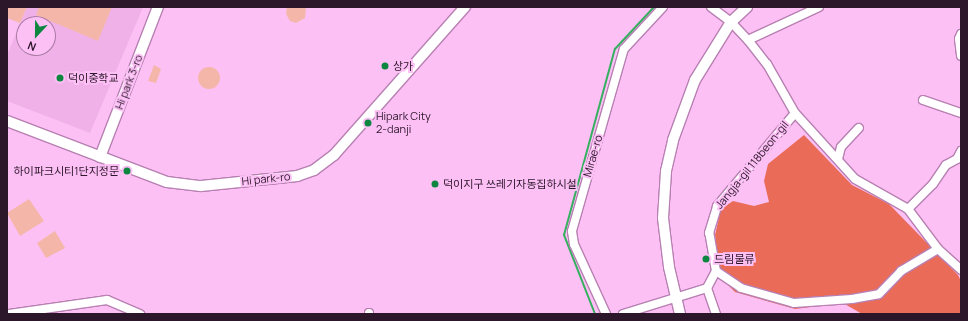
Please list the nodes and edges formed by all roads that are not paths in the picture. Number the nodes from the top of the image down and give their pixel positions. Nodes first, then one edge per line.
1 (158, 7) edge
2 (465, 7) edge
3 (663, 7) edge
4 (711, 7) edge
5 (747, 7) edge
6 (819, 7) edge
7 (732, 22) junction
8 (961, 34) edge
9 (748, 40) junction
10 (961, 56) edge
11 (923, 100) dead end
12 (795, 113) junction
13 (961, 113) edge
14 (7, 121) edge
15 (859, 128) dead end
16 (961, 151) edge
17 (100, 157) junction
18 (838, 159) junction
19 (908, 209) junction
20 (938, 249) junction
21 (958, 263) edge
22 (961, 270) edge
23 (716, 271) junction
24 (707, 288) junction
25 (676, 297) junction
26 (9, 314) edge
27 (140, 314) edge
28 (606, 314) edge
29 (623, 314) edge
30 (680, 314) edge
31 (716, 314) edge

1 - 17 street, Hi park 3-ro
2 - 17 street, Hi park-ro
3 - 28 street, Mirae-ro
4 - 7 street
5 - 7 street
6 - 9 street
7 - 9 street, Jangja-gil 118beon-gil
7 - 25 street
8 - 10 street
9 - 12 street, Jangja-gil 118beon-gil
11 - 13 street
12 - 18 street, Jangja-gil 118beon-gil
12 - 23 street, Jangja-gil 118beon-gil
14 - 17 street, Hi park-ro
15 - 18 street
16 - 19 street
18 - 19 street, Jangja-gil 118beon-gil
19 - 20 street, Jangja-gil 118beon-gil
20 - 21 street, Jangja-gil 118beon-gil
20 - 23 street
21 - 22 street, Jangja-gil 118beon-gil
23 - 24 street
24 - 25 street
24 - 31 street
25 - 29 street
25 - 30 street
26 - 27 street

